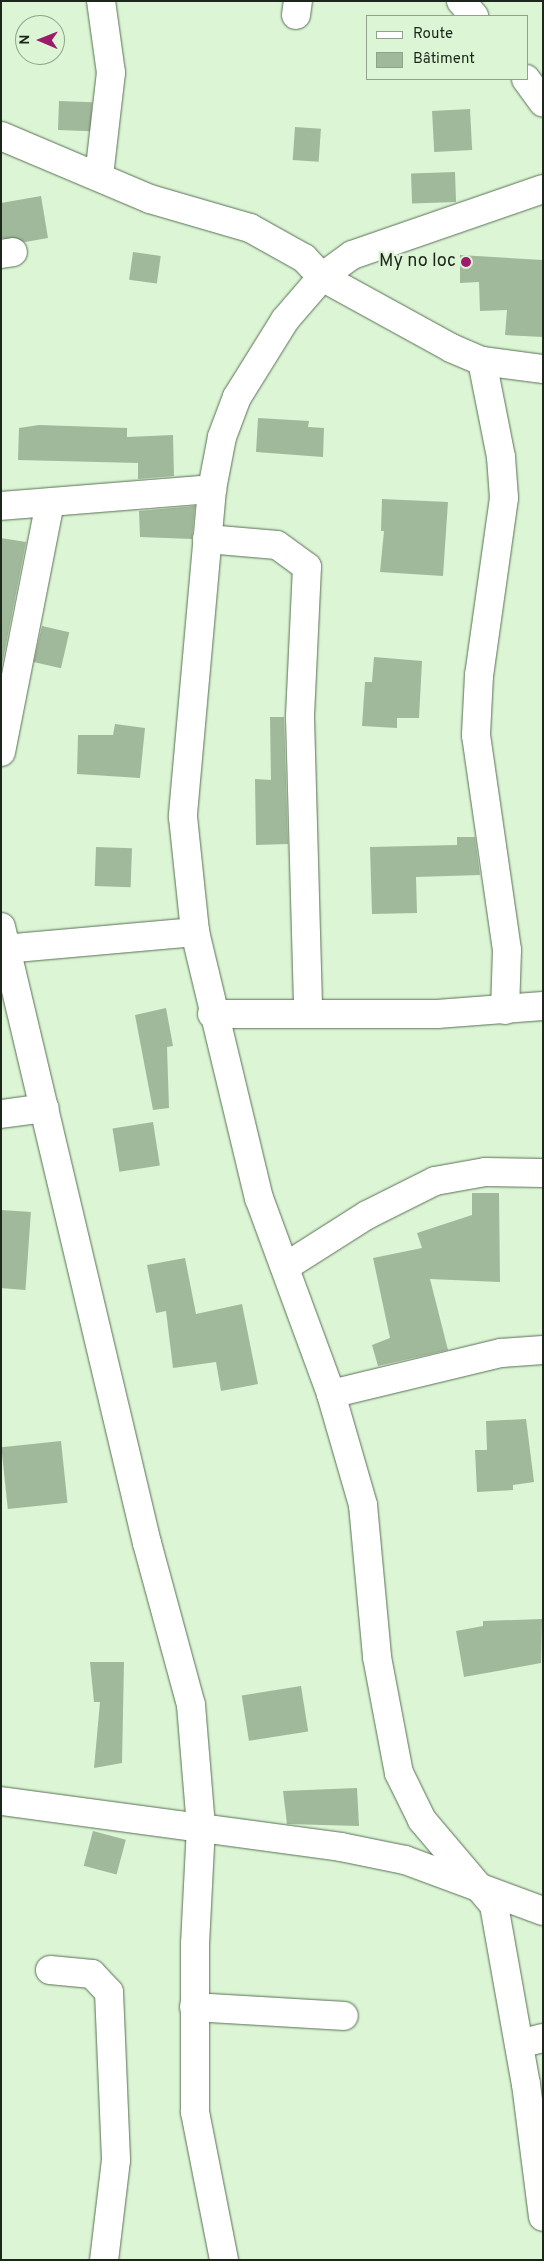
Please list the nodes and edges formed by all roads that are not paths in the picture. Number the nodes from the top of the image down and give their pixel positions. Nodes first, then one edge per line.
1 (101, 1) edge
2 (461, 1) edge
3 (473, 15) edge
4 (527, 80) edge
5 (543, 102) edge
6 (1, 136) edge
7 (99, 176) junction
8 (543, 189) edge
9 (322, 277) junction
10 (482, 360) junction
11 (543, 369) edge
12 (212, 488) junction
13 (50, 503) junction
14 (1, 506) edge
15 (207, 539) junction
16 (1, 752) edge
17 (195, 932) junction
18 (3, 938) edge
19 (543, 1006) edge
20 (505, 1010) junction
21 (308, 1011) junction
22 (212, 1014) junction
23 (45, 1108) junction
24 (1, 1114) edge
25 (543, 1173) edge
26 (285, 1267) junction
27 (543, 1350) edge
28 (331, 1394) junction
29 (1, 1801) edge
30 (202, 1826) junction
31 (476, 1884) junction
32 (543, 1911) edge
33 (50, 1970) dead end
34 (194, 2007) junction
35 (344, 2016) dead end
36 (531, 2041) edge
37 (543, 2217) edge
38 (104, 2260) edge
39 (224, 2260) edge

1 - 7 street
2 - 3 street
4 - 5 street
6 - 7 street
7 - 9 street
8 - 9 street
9 - 10 street
9 - 12 street
10 - 11 street
10 - 20 street
12 - 13 street
12 - 15 street
13 - 14 street
13 - 16 street
15 - 17 street
15 - 21 street
17 - 18 street
17 - 22 street
18 - 23 street
19 - 20 street
20 - 21 street
21 - 22 street
22 - 26 street
23 - 24 street
23 - 30 street
25 - 26 street
26 - 28 street
27 - 28 street
28 - 31 street
29 - 30 street
30 - 31 street
30 - 34 street
31 - 32 street
31 - 36 street
33 - 38 street
34 - 35 street
34 - 39 street
36 - 37 street

